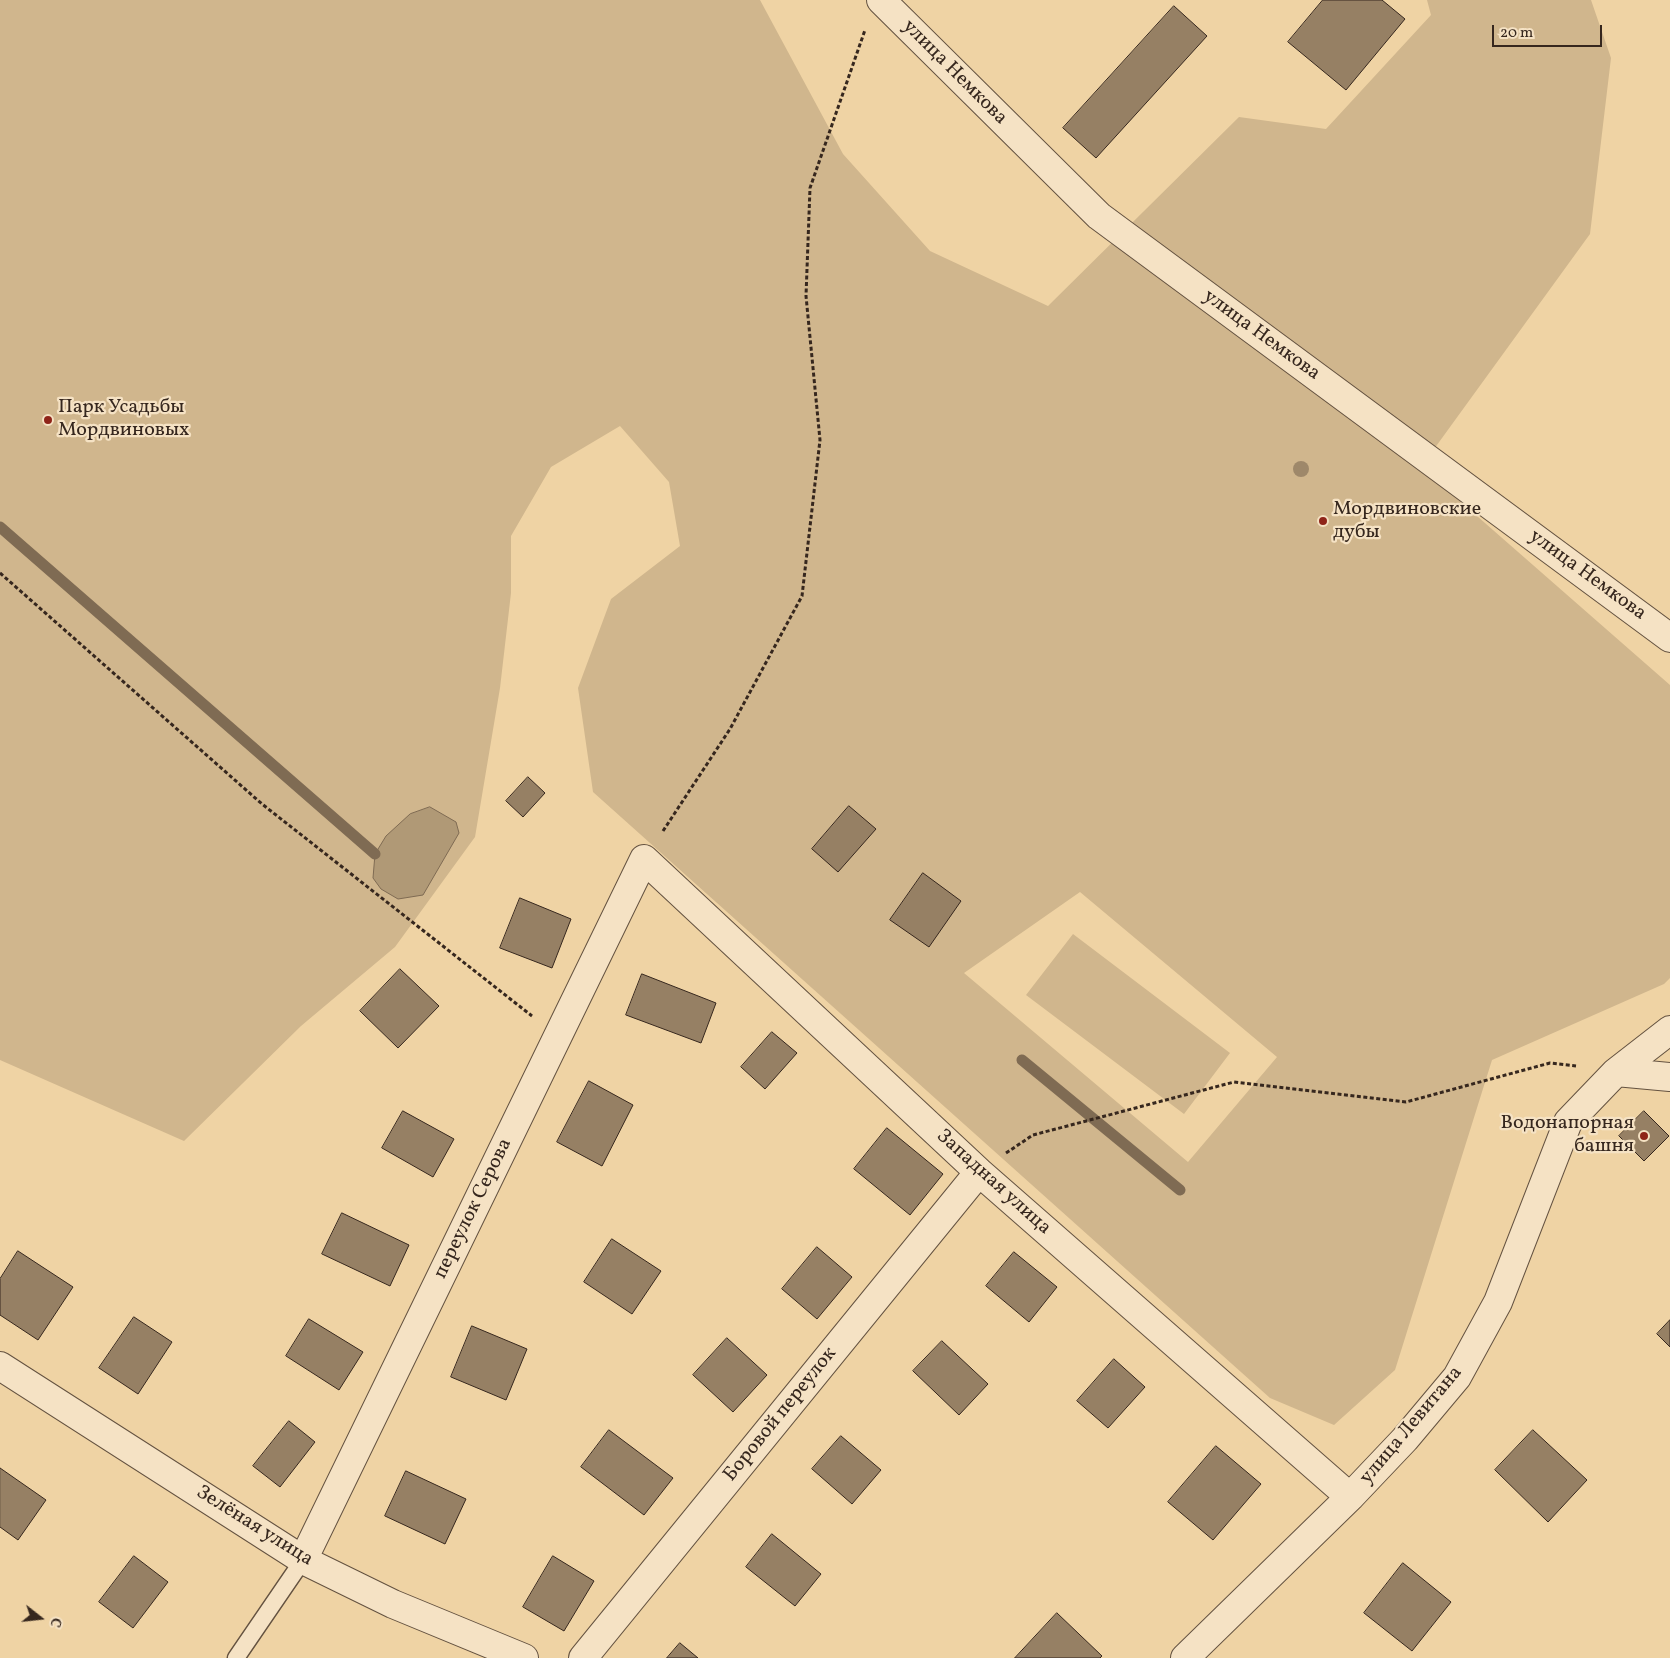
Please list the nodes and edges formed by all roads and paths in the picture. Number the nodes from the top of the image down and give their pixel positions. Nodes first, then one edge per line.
1 (881, 0) edge
2 (866, 28) dead end
3 (0, 573) edge
4 (1670, 638) edge
5 (644, 859) junction
6 (1670, 1030) edge
7 (558, 1037) junction
8 (1616, 1072) junction
9 (1670, 1076) edge
10 (979, 1172) junction
11 (0, 1366) edge
12 (1350, 1497) junction
13 (303, 1560) junction
14 (236, 1658) edge
15 (524, 1658) edge
16 (583, 1658) edge
17 (1185, 1658) edge

1 - 4 street, улица Немкова
2 - 5 path
3 - 7 path
5 - 7 street, переулок Серова
5 - 10 street, Западная улица
6 - 8 street, улица Левитана
7 - 13 street, переулок Серова
8 - 9 street
8 - 10 path
8 - 12 street, улица Левитана
10 - 12 street, Западная улица
10 - 16 street, Боровой переулок
11 - 13 street, Зелёная улица
12 - 17 street, улица Левитана
13 - 14 lane
13 - 15 street, Зелёная улица

